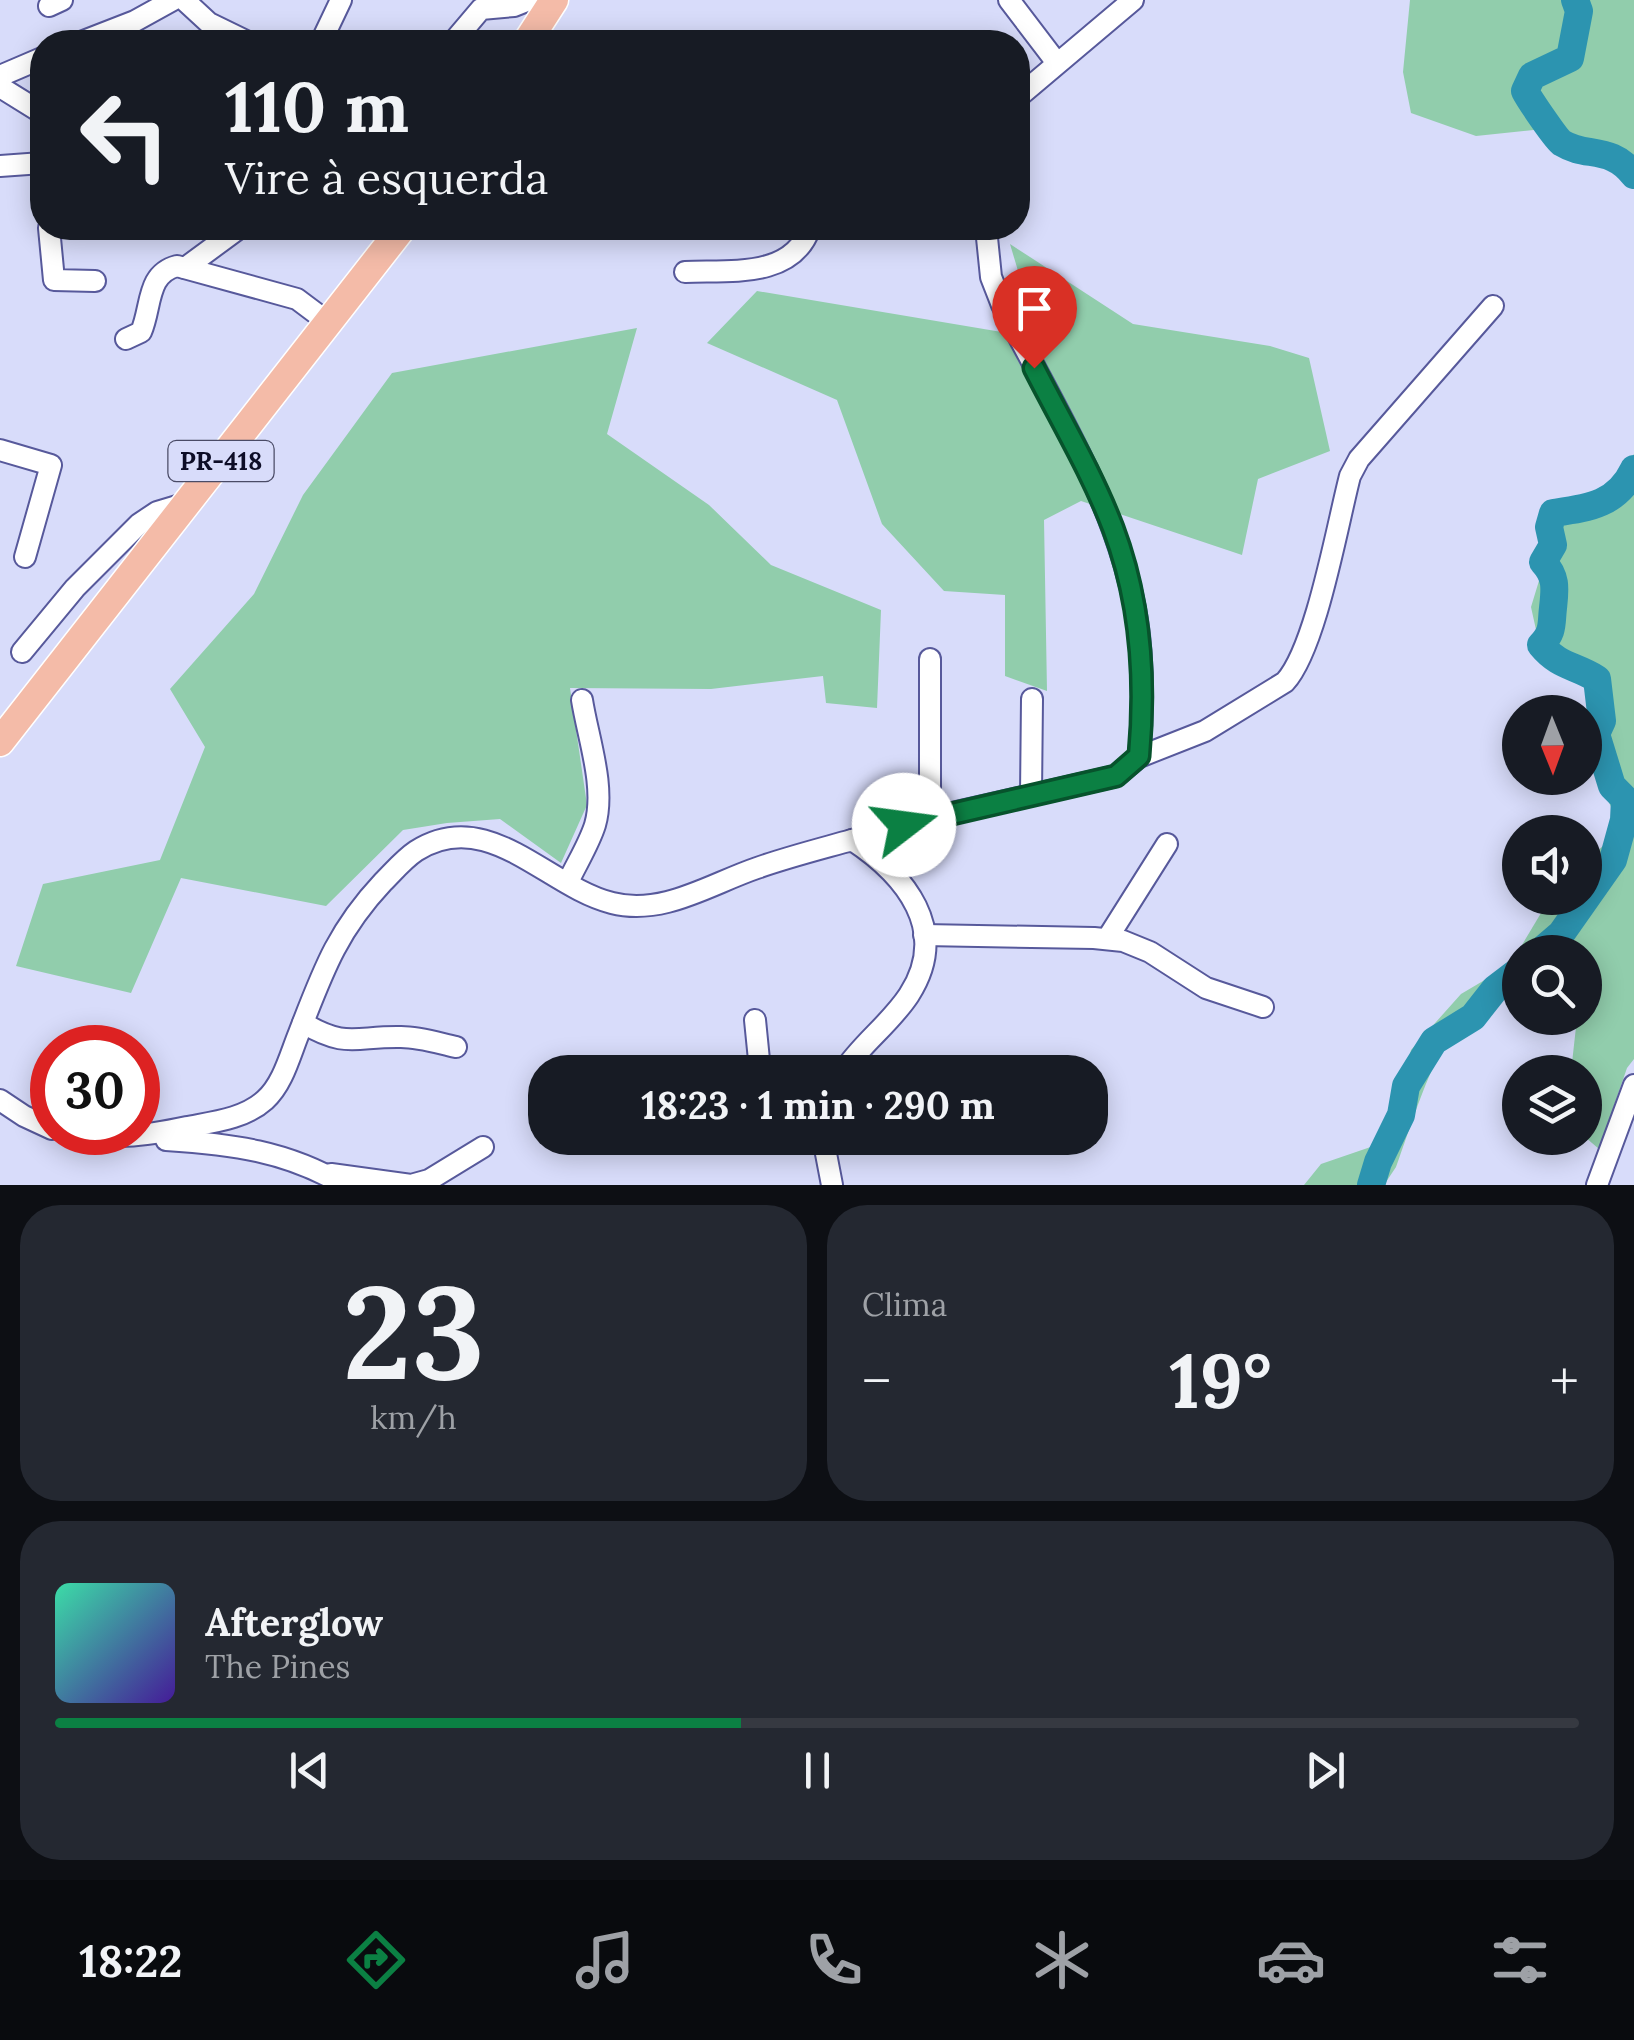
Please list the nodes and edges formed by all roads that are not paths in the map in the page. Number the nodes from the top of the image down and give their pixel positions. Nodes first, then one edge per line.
1 (173, 0) edge
2 (184, 0) edge
3 (341, 0) edge
4 (1008, 0) edge
5 (1133, 0) edge
6 (543, 2) edge
7 (113, 30) edge
8 (223, 30) edge
9 (327, 30) edge
10 (464, 30) edge
11 (532, 30) edge
12 (30, 63) edge
13 (1057, 64) junction
14 (0, 76) edge
15 (0, 87) edge
16 (1030, 87) edge
17 (30, 106) edge
18 (30, 164) edge
19 (0, 166) edge
20 (50, 240) edge
21 (223, 240) edge
22 (393, 240) edge
23 (801, 240) edge
24 (978, 240) edge
25 (987, 240) edge
26 (185, 268) junction
27 (685, 272) dead end
28 (991, 276) junction
29 (94, 282) dead end
30 (1493, 306) dead end
31 (329, 323) junction
32 (126, 339) dead end
33 (0, 450) edge
34 (189, 502) junction
35 (25, 557) dead end
36 (22, 652) dead end
37 (930, 659) dead end
38 (38, 692) junction
39 (1032, 699) dead end
40 (582, 700) dead end
41 (0, 742) edge
42 (1139, 756) junction
43 (0, 761) edge
44 (1031, 794) junction
45 (930, 818) junction
46 (852, 840) junction
47 (1167, 844) dead end
48 (568, 882) junction
49 (924, 935) junction
50 (1107, 939) junction
51 (1262, 1007) dead end
52 (755, 1020) dead end
53 (302, 1024) junction
54 (456, 1046) dead end
55 (758, 1055) edge
56 (858, 1055) edge
57 (1634, 1085) edge
58 (0, 1100) edge
59 (30, 1119) edge
60 (160, 1133) edge
61 (160, 1140) edge
62 (484, 1147) dead end
63 (826, 1155) edge
64 (323, 1173) junction
65 (344, 1185) edge
66 (832, 1185) edge
67 (1597, 1185) edge

1 - 7 street
2 - 8 street
3 - 9 street
4 - 13 street
5 - 13 street
6 - 10 street
6 - 11 highway
12 - 14 street
13 - 16 street
15 - 17 street
18 - 19 street
20 - 29 street
21 - 26 street
22 - 31 highway, PR-418
23 - 27 street
24 - 28 street
25 - 28 street
26 - 31 street
26 - 32 street
28 - 42 street
30 - 42 street
31 - 34 highway, PR-418
33 - 35 street
34 - 36 street
34 - 38 highway, PR-418
37 - 45 street
38 - 41 highway, PR-418
38 - 43 highway
39 - 44 street
40 - 48 street
42 - 44 street
44 - 45 street
45 - 46 street
46 - 48 street
46 - 49 street
47 - 50 street
48 - 53 street
49 - 50 street
49 - 56 street
50 - 51 street
52 - 55 street
53 - 54 street
53 - 60 street
57 - 67 street
58 - 59 street
61 - 64 street
62 - 64 street
63 - 66 street
64 - 65 street

